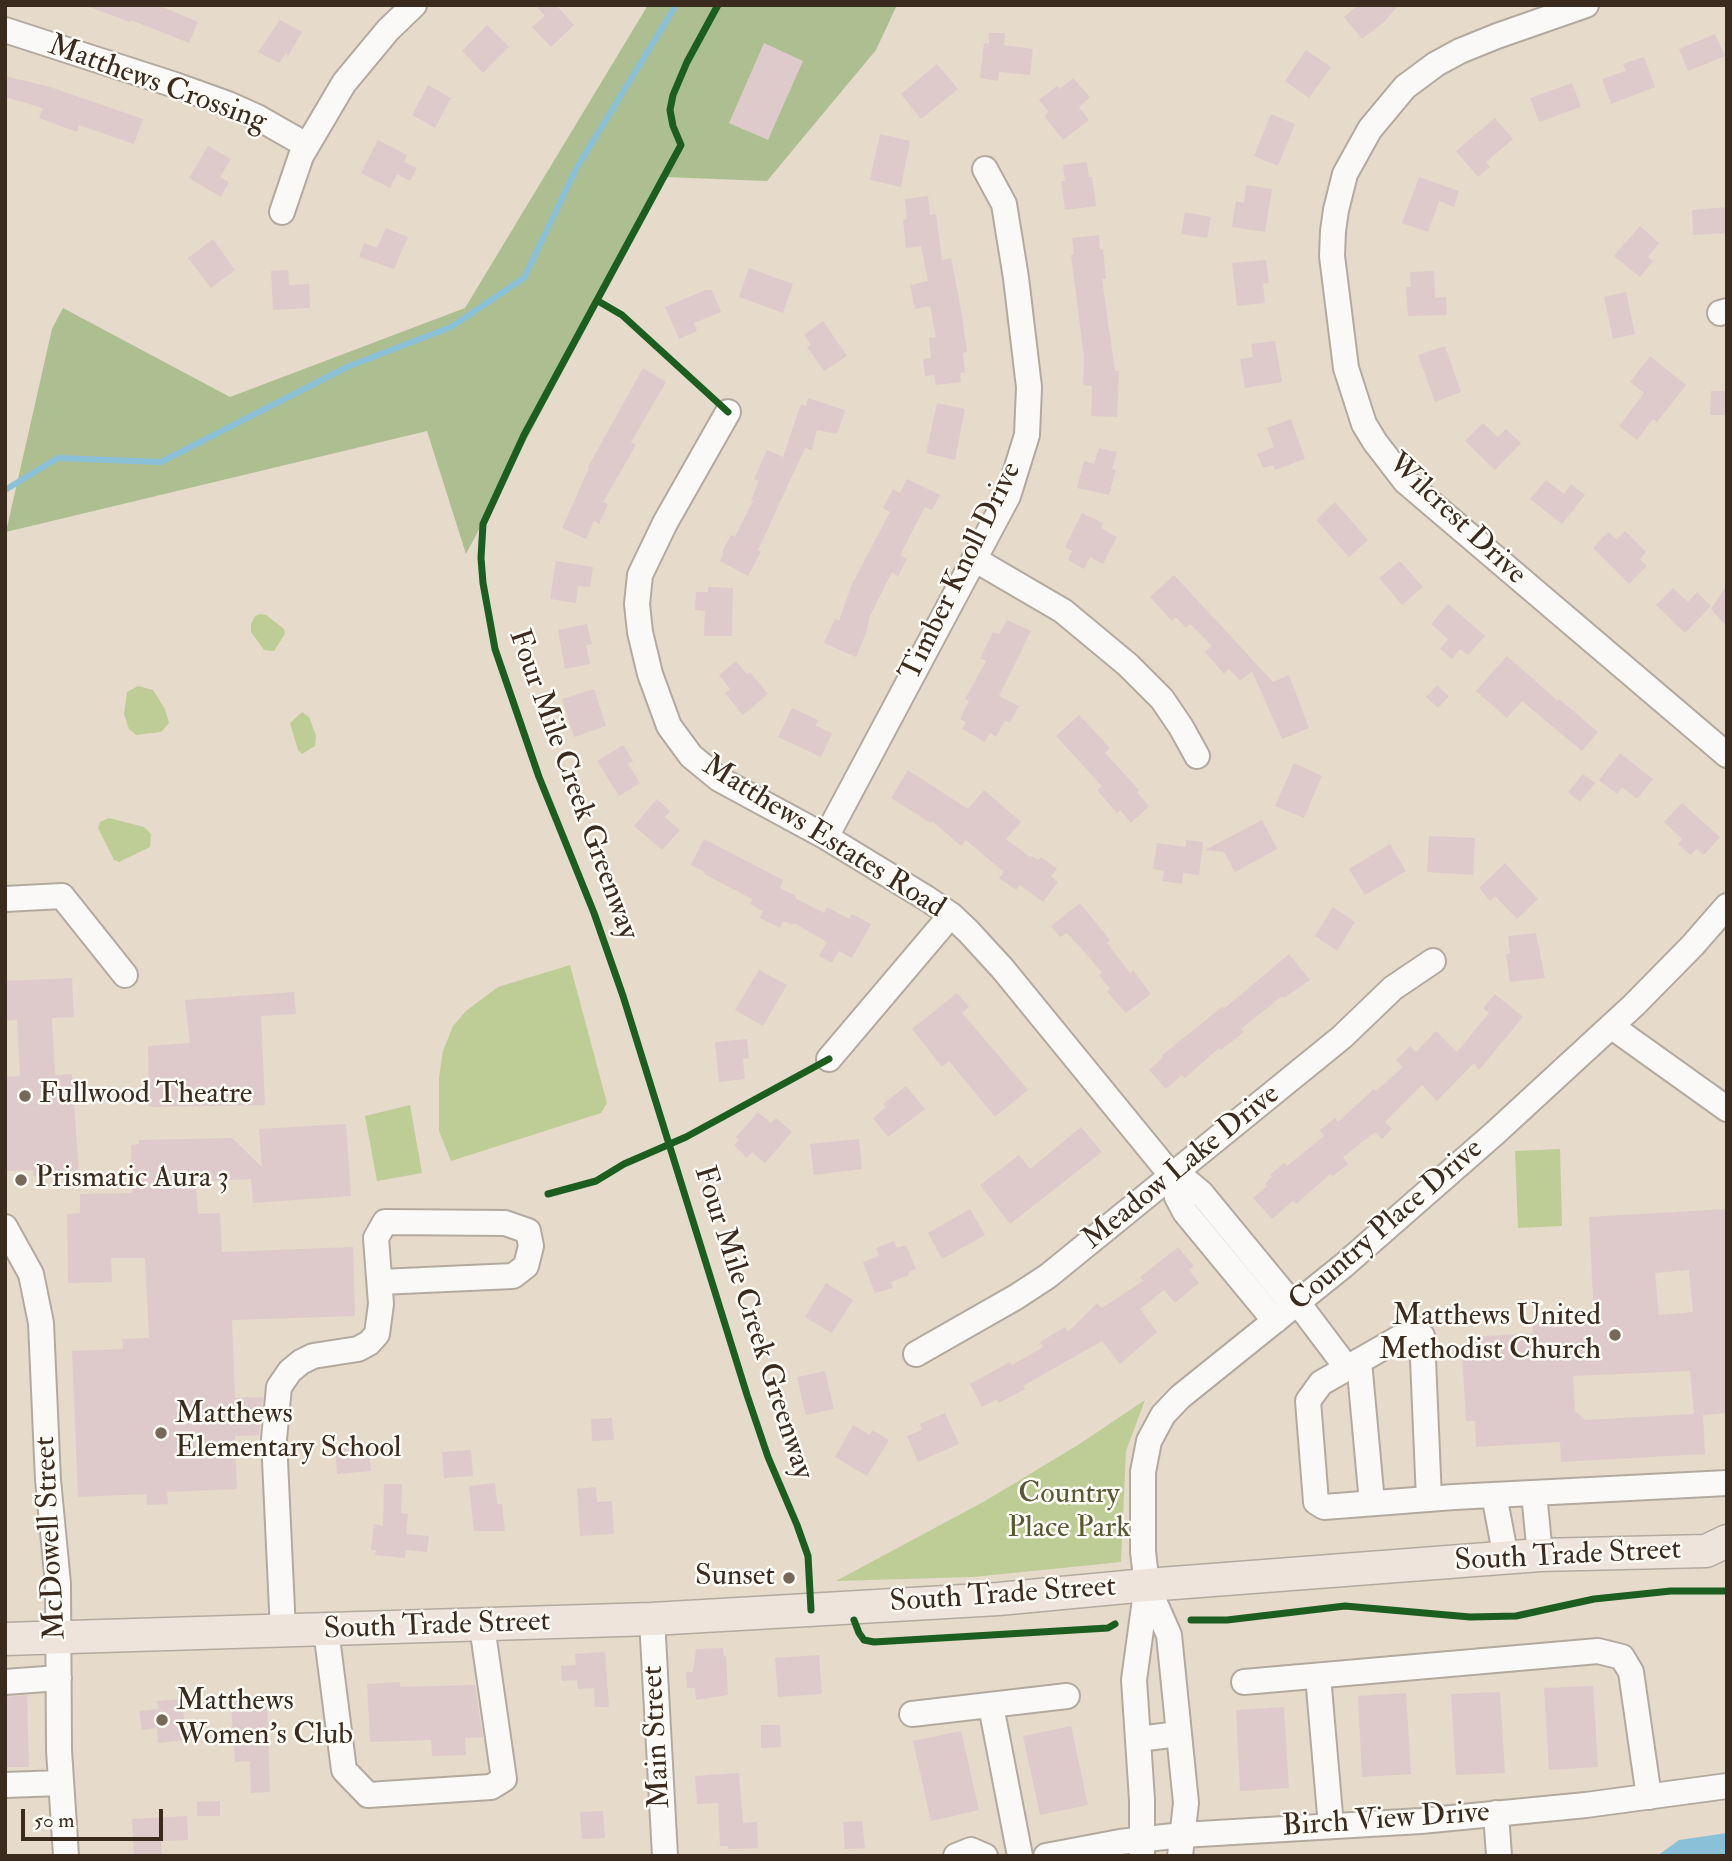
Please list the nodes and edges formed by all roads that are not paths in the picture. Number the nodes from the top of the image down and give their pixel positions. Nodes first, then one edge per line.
1 (414, 5) edge
2 (1586, 5) edge
3 (5, 30) edge
4 (306, 145) junction
5 (985, 169) dead end
6 (282, 212) dead end
7 (727, 412) dead end
8 (974, 559) junction
9 (1727, 755) edge
10 (1196, 756) dead end
11 (826, 837) junction
12 (5, 899) edge
13 (1727, 905) edge
14 (951, 915) junction
15 (1433, 961) dead end
16 (125, 975) dead end
17 (1611, 1026) junction
18 (829, 1059) dead end
19 (1727, 1110) edge
20 (1172, 1177) junction
21 (5, 1227) edge
22 (380, 1282) junction
23 (1289, 1310) junction
24 (916, 1354) dead end
25 (1353, 1365) junction
26 (1727, 1483) edge
27 (1534, 1493) junction
28 (1494, 1495) junction
29 (1429, 1499) junction
30 (1371, 1503) junction
31 (1720, 1551) edge
32 (1540, 1555) junction
33 (1506, 1558) junction
34 (1147, 1585) junction
35 (652, 1619) junction
36 (482, 1626) junction
37 (327, 1630) junction
38 (283, 1631) junction
39 (5, 1639) edge
40 (58, 1639) junction
41 (1318, 1676) junction
42 (59, 1678) junction
43 (5, 1682) edge
44 (1244, 1682) dead end
45 (1068, 1696) dead end
46 (991, 1706) junction
47 (912, 1714) dead end
48 (1180, 1734) junction
49 (1138, 1739) junction
50 (61, 1783) junction
51 (5, 1785) edge
52 (1727, 1786) edge
53 (1649, 1797) junction
54 (1496, 1813) junction
55 (1331, 1826) junction
56 (1181, 1845) edge
57 (1141, 1848) edge
58 (66, 1856) edge
59 (664, 1856) edge
60 (956, 1856) edge
61 (985, 1856) edge
62 (1020, 1856) edge
63 (1046, 1856) edge
64 (1499, 1856) edge

1 - 4 street
2 - 9 street, Wilcrest Drive
3 - 4 street, Matthews Crossing
4 - 6 street
5 - 8 street, Timber Knoll Drive
7 - 11 street, Matthews Estates Road
8 - 10 street
8 - 11 street, Timber Knoll Drive
11 - 14 street, Matthews Estates Road
12 - 16 street
13 - 17 street, Country Place Drive
14 - 18 street
14 - 20 street, Matthews Estates Road
15 - 20 street, Meadow Lake Drive
17 - 19 street
17 - 23 street, Country Place Drive
20 - 23 street, Matthews Estates Road
20 - 24 street, Meadow Lake Drive
21 - 40 street, McDowell Street
22 - 22 street
22 - 38 street
23 - 25 street, Matthews Estates Road
23 - 34 street, Country Place Drive
25 - 29 street
25 - 30 street
25 - 30 street
26 - 27 street
27 - 28 street
27 - 32 street
28 - 29 street
28 - 33 street
29 - 30 street
31 - 32 main road, South Trade Street
32 - 33 main road, South Trade Street
33 - 34 main road, South Trade Street
34 - 35 main road, South Trade Street
34 - 48 street
34 - 49 street
35 - 36 main road, South Trade Street
35 - 59 street, Main Street
36 - 37 main road, South Trade Street
36 - 37 street
37 - 38 main road, South Trade Street
38 - 40 main road, South Trade Street
39 - 40 main road, South Trade Street
40 - 42 street, McDowell Street
41 - 44 street
41 - 53 street
41 - 55 street
42 - 43 street
42 - 50 street, McDowell Street
45 - 46 street
46 - 47 street
46 - 62 street
48 - 49 street
48 - 56 street
49 - 57 street
50 - 51 street
50 - 58 street, McDowell Street
52 - 53 street, Birch View Drive
53 - 54 street, Birch View Drive
54 - 55 street, Birch View Drive
54 - 64 street
55 - 56 street, Birch View Drive
56 - 57 street, Birch View Drive
57 - 63 street, Birch View Drive
60 - 61 street

